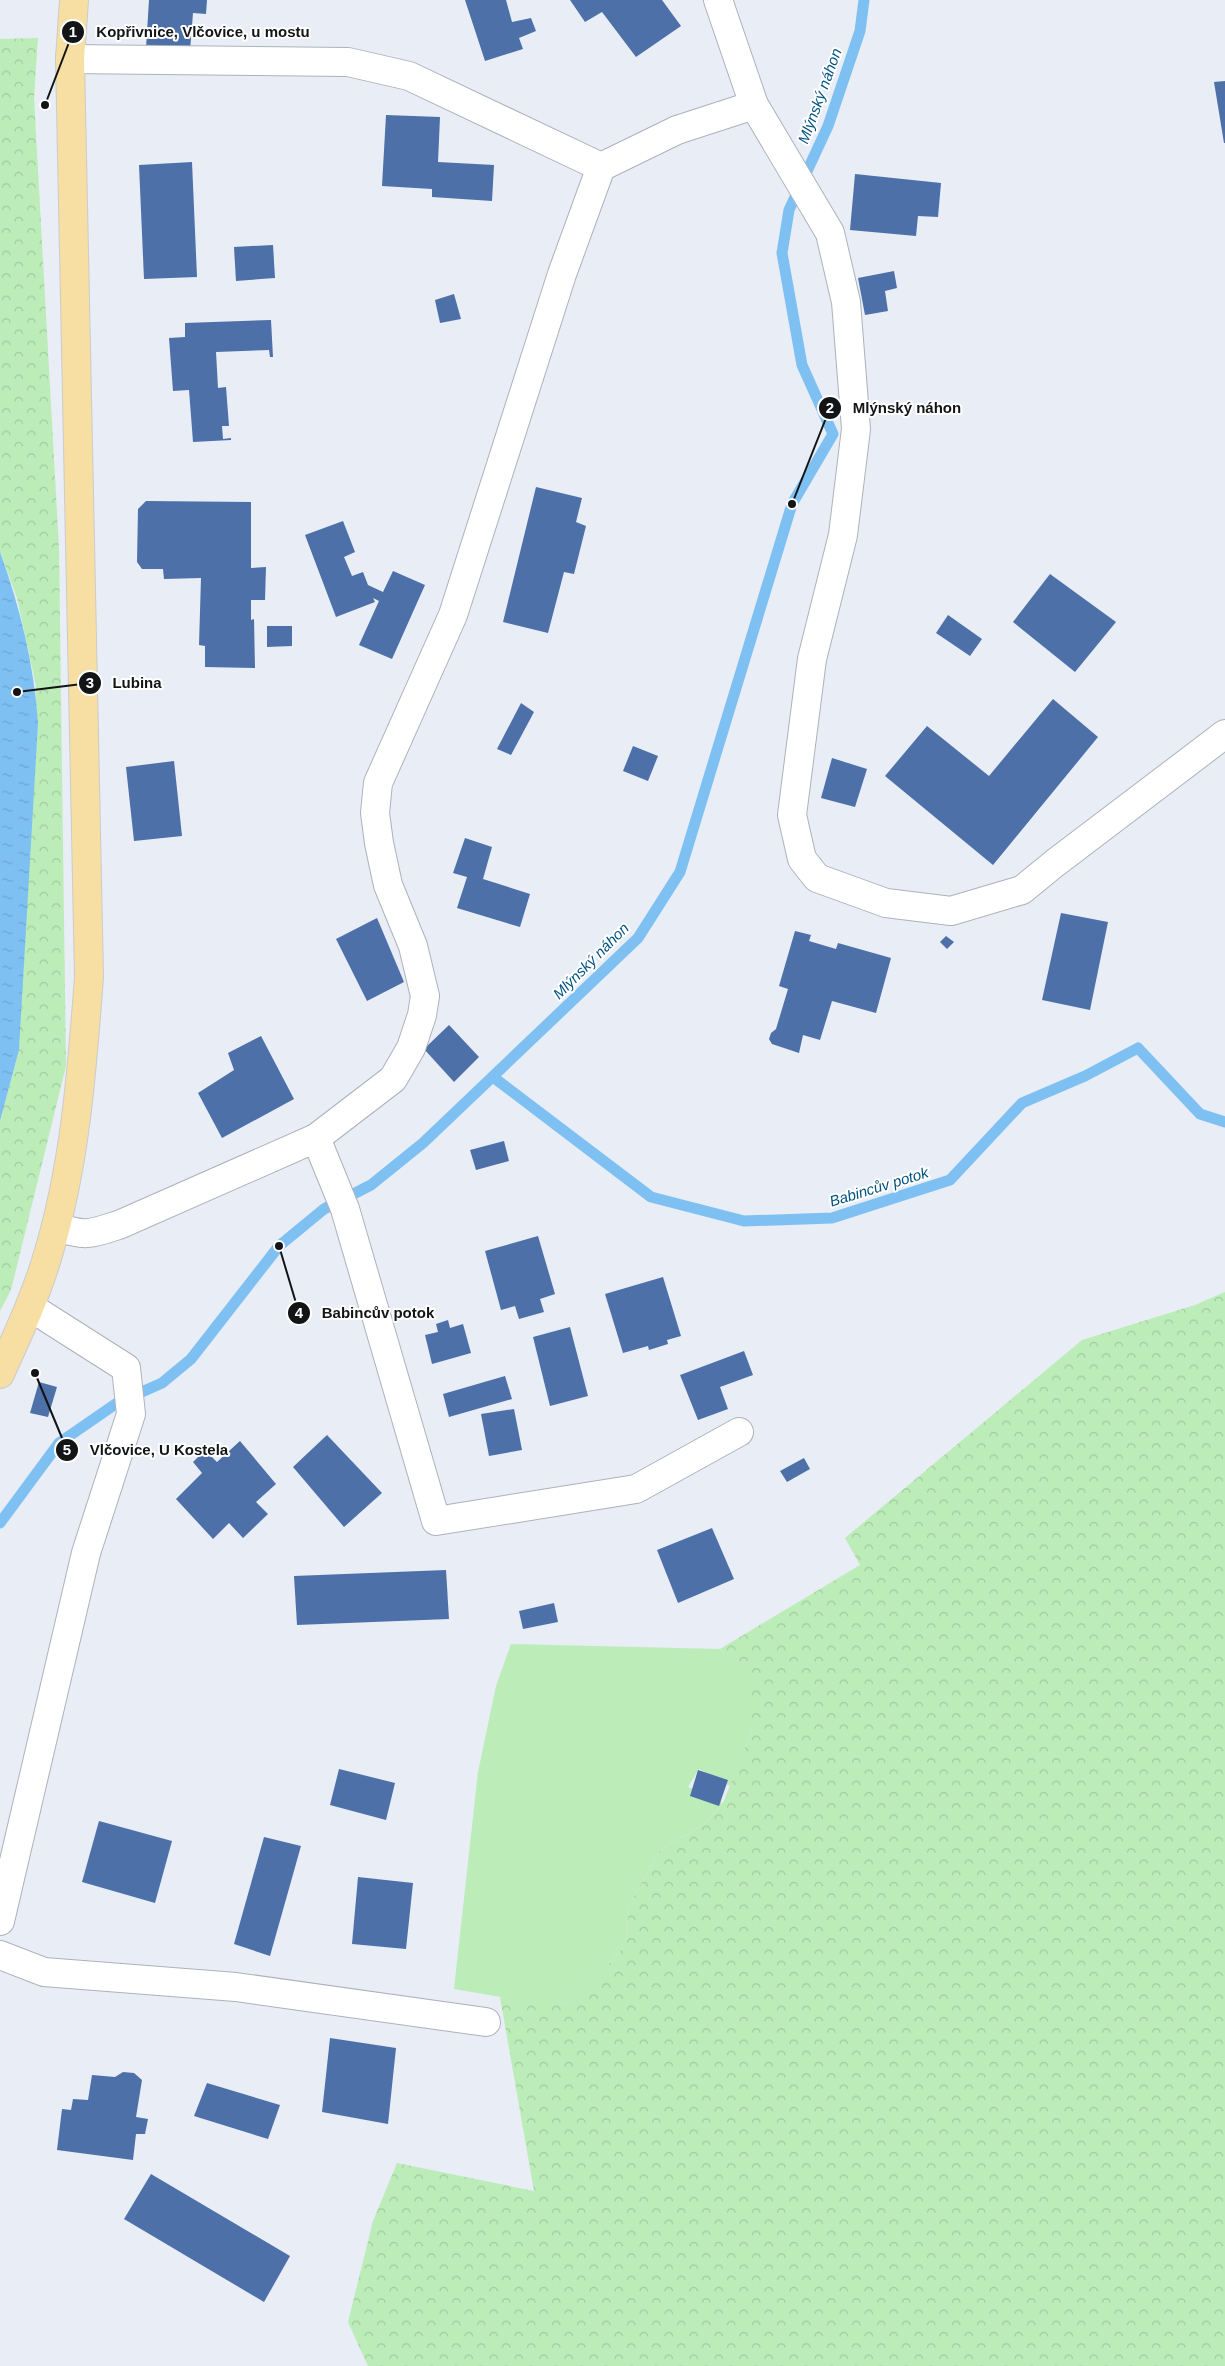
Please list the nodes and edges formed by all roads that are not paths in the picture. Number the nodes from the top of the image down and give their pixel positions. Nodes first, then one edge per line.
1 (74, 0) edge
2 (718, 0) edge
3 (70, 59) junction
4 (754, 105) junction
5 (602, 167) junction
6 (1225, 734) edge
7 (316, 1138) junction
8 (56, 1227) junction
9 (30, 1308) junction
10 (0, 1374) edge
11 (739, 1432) dead end
12 (0, 1921) edge
13 (0, 1955) edge
14 (486, 2022) dead end

1 - 3 main road
2 - 4 street
3 - 5 street
3 - 8 main road
4 - 5 street
4 - 6 street
5 - 7 street
7 - 8 street
7 - 11 street
8 - 9 main road
9 - 10 main road
9 - 12 street
13 - 14 street

